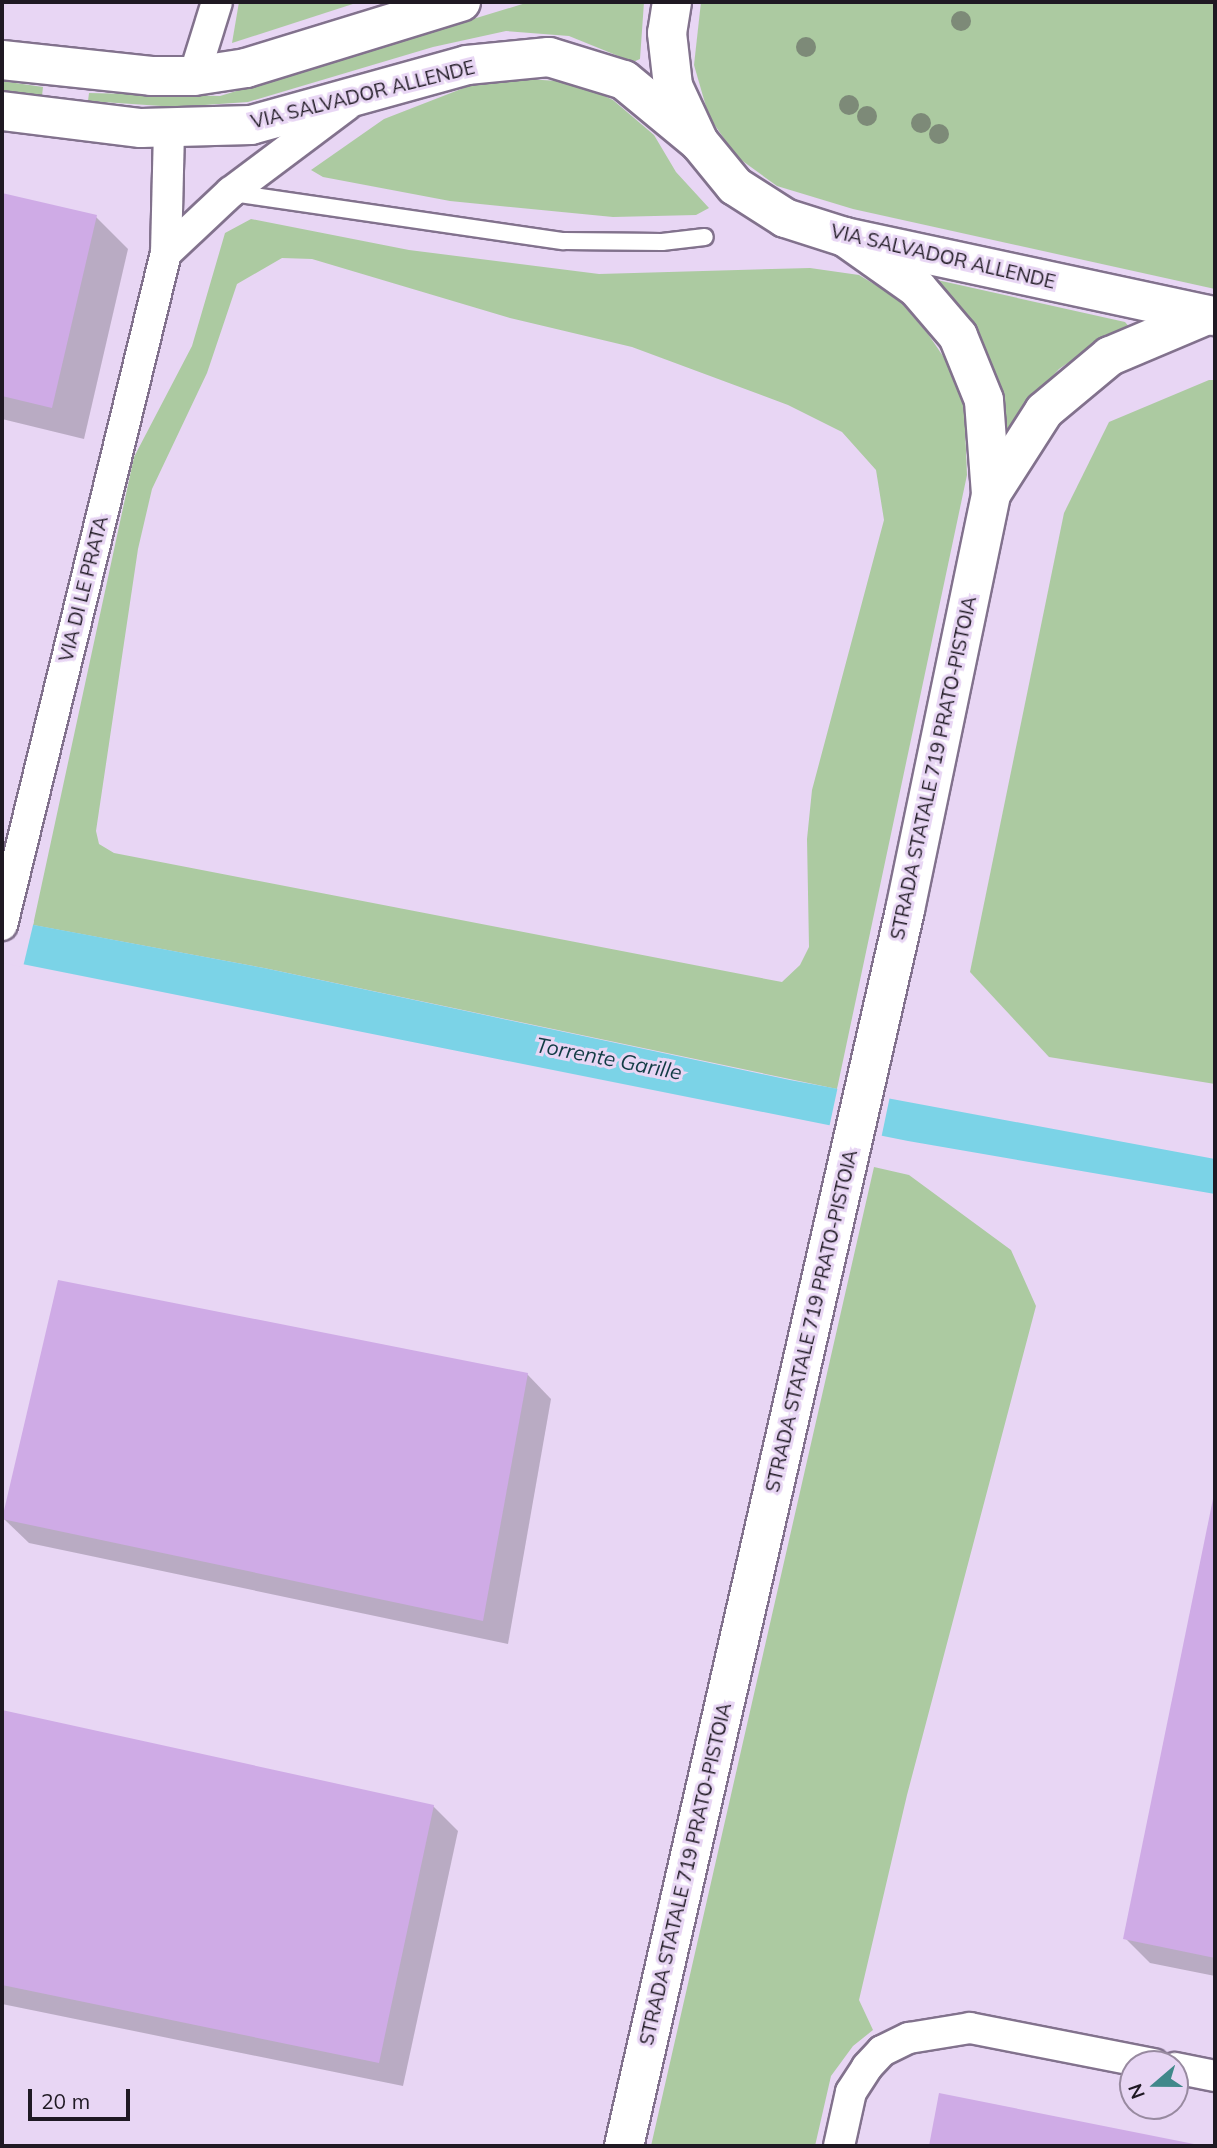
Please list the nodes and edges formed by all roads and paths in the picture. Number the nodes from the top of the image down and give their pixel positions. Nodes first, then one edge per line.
1 (217, 2) edge
2 (461, 2) edge
3 (673, 2) edge
4 (2, 60) edge
5 (194, 76) junction
6 (356, 99) junction
7 (2, 111) edge
8 (169, 128) junction
9 (699, 142) junction
10 (231, 192) junction
11 (705, 237) dead end
12 (845, 237) junction
13 (166, 253) junction
14 (1211, 315) edge
15 (991, 495) junction
16 (3, 918) edge
17 (1119, 2057) edge
18 (1189, 2071) edge
19 (1215, 2076) edge
20 (624, 2146) edge
21 (839, 2146) edge

1 - 5 street
2 - 5 main road
3 - 9 main road, VIA SALVADOR ALLENDE
4 - 5 main road
6 - 8 main road, VIA SALVADOR ALLENDE
6 - 9 main road, VIA SALVADOR ALLENDE
6 - 10 street
7 - 8 main road, VIA SALVADOR ALLENDE
8 - 13 street, VIA DI LE PRATA
9 - 12 main road, VIA SALVADOR ALLENDE
10 - 11 lane
10 - 13 street
12 - 14 main road, VIA SALVADOR ALLENDE
12 - 15 main road
13 - 16 street, VIA DI LE PRATA
14 - 15 main road
15 - 20 main road, STRADA STATALE 719 PRATO-PISTOIA
17 - 21 street
18 - 19 street

